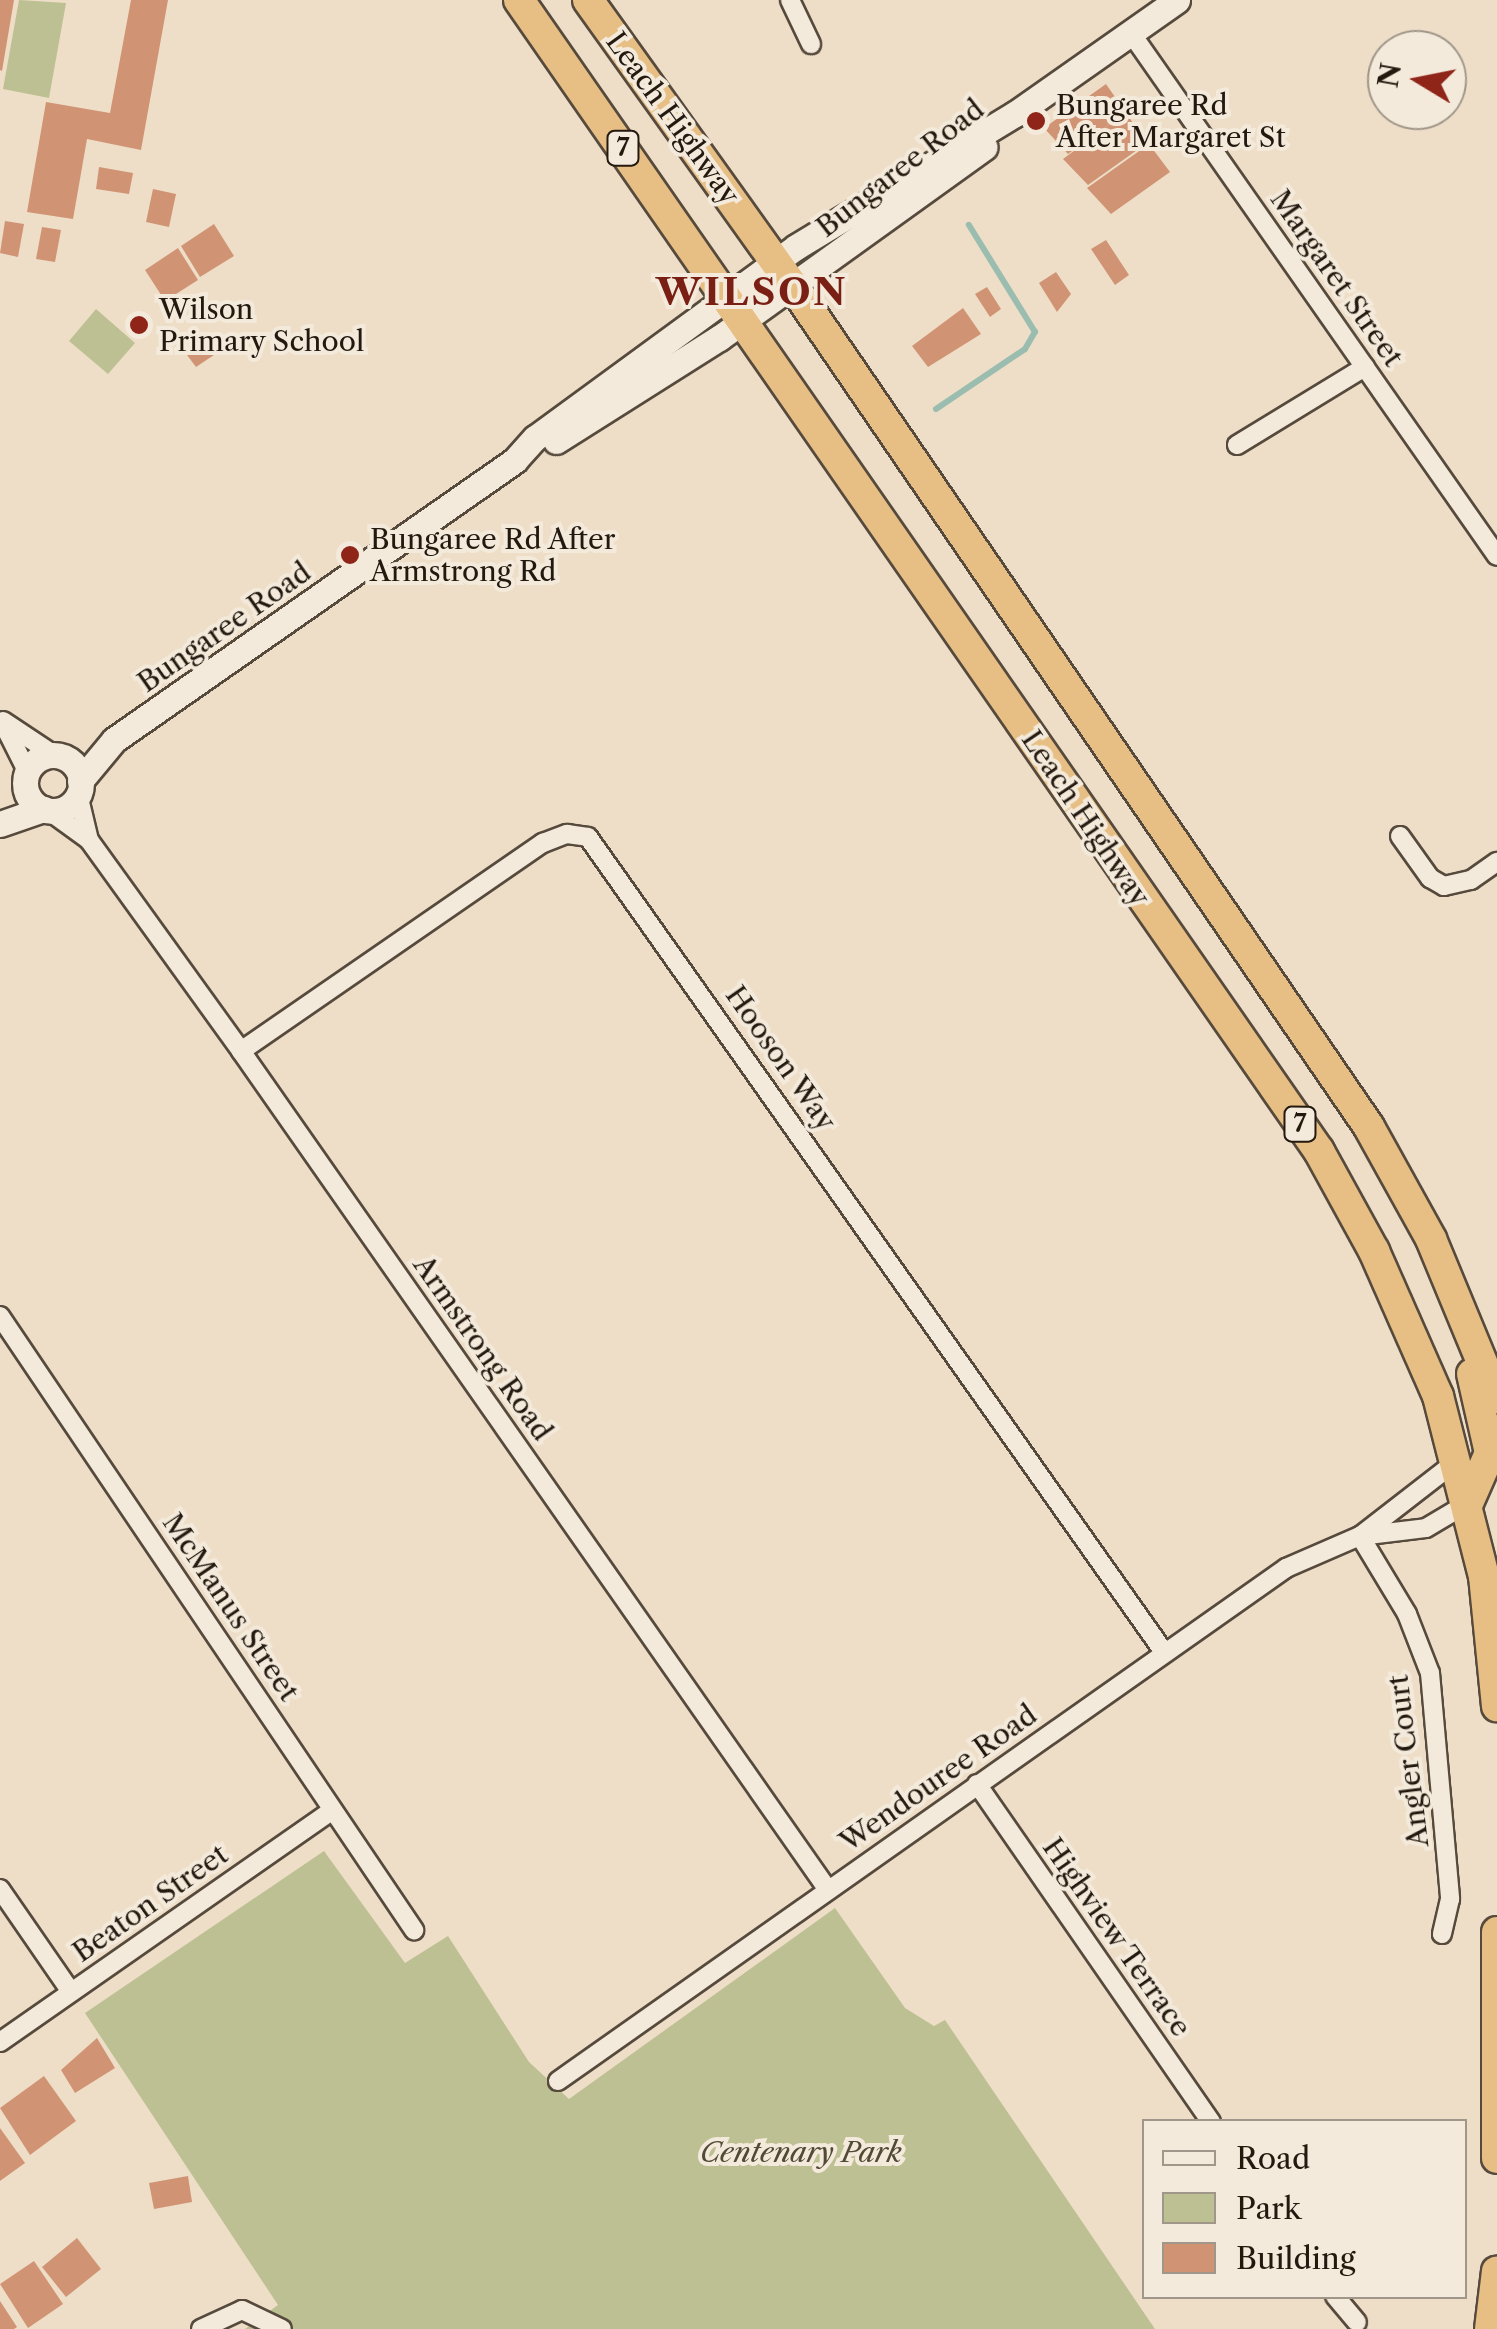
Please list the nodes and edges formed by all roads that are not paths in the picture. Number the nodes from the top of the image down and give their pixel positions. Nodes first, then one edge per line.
1 (519, 0) edge
2 (588, 0) edge
3 (790, 0) edge
4 (1178, 0) edge
5 (1131, 33) junction
6 (811, 44) dead end
7 (785, 274) junction
8 (736, 308) junction
9 (1365, 367) junction
10 (1237, 444) dead end
11 (1497, 556) edge
12 (1, 719) edge
13 (114, 740) junction
14 (58, 756) junction
15 (26, 776) junction
16 (79, 787) junction
17 (46, 810) junction
18 (0, 812) edge
19 (0, 824) edge
20 (1400, 836) dead end
21 (89, 840) junction
22 (1497, 862) edge
23 (241, 1051) junction
24 (1439, 1261) junction
25 (0, 1316) edge
26 (1497, 1398) edge
27 (1458, 1460) junction
28 (1468, 1502) junction
29 (1360, 1536) junction
30 (1164, 1652) junction
31 (1497, 1706) edge
32 (977, 1784) junction
33 (332, 1810) junction
34 (0, 1889) edge
35 (828, 1890) junction
36 (414, 1930) dead end
37 (1497, 1932) edge
38 (1442, 1934) dead end
39 (71, 1992) junction
40 (0, 2042) edge
41 (558, 2081) dead end
42 (1210, 2119) edge
43 (1497, 2158) edge
44 (1497, 2271) edge
45 (1337, 2299) edge
46 (1357, 2322) dead end
47 (201, 2329) edge
48 (282, 2329) edge
49 (1490, 2329) edge

1 - 8 highway, Leach Highway / 7
2 - 7 highway, Leach Highway / 7
3 - 6 street
4 - 5 street, Bungaree Road
5 - 7 street, Bungaree Road
5 - 9 street, Margaret Street
7 - 8 street, Bungaree Road
7 - 24 highway, Leach Highway / 7
8 - 13 street, Bungaree Road
8 - 27 highway, Leach Highway / 7
9 - 10 street
9 - 11 street, Margaret Street
12 - 14 street
12 - 15 street
13 - 14 street, Bungaree Road
13 - 16 street, Bungaree Road
14 - 15 street
14 - 16 street
15 - 17 street
15 - 18 street
16 - 17 street
16 - 21 street, Armstrong Road
17 - 19 street
17 - 21 street, Armstrong Road
20 - 22 street
21 - 23 street, Armstrong Road
23 - 30 street, Hooson Way
23 - 35 street, Armstrong Road
24 - 26 highway, Leach Highway / 7
24 - 28 highway
25 - 33 street, McManus Street
27 - 28 highway, Leach Highway / 7
27 - 29 street, Wendouree Road
28 - 29 street, Wendouree Road
28 - 31 highway, Leach Highway / 7
29 - 30 street, Wendouree Road
29 - 38 street, Angler Court
30 - 32 street, Wendouree Road
32 - 35 street, Wendouree Road
32 - 42 street, Highview Terrace
33 - 36 street, McManus Street
33 - 39 street, Beaton Street
34 - 39 street
35 - 41 street, Wendouree Road
37 - 43 highway
39 - 40 street, Beaton Street
44 - 49 highway
45 - 46 street
47 - 48 street

